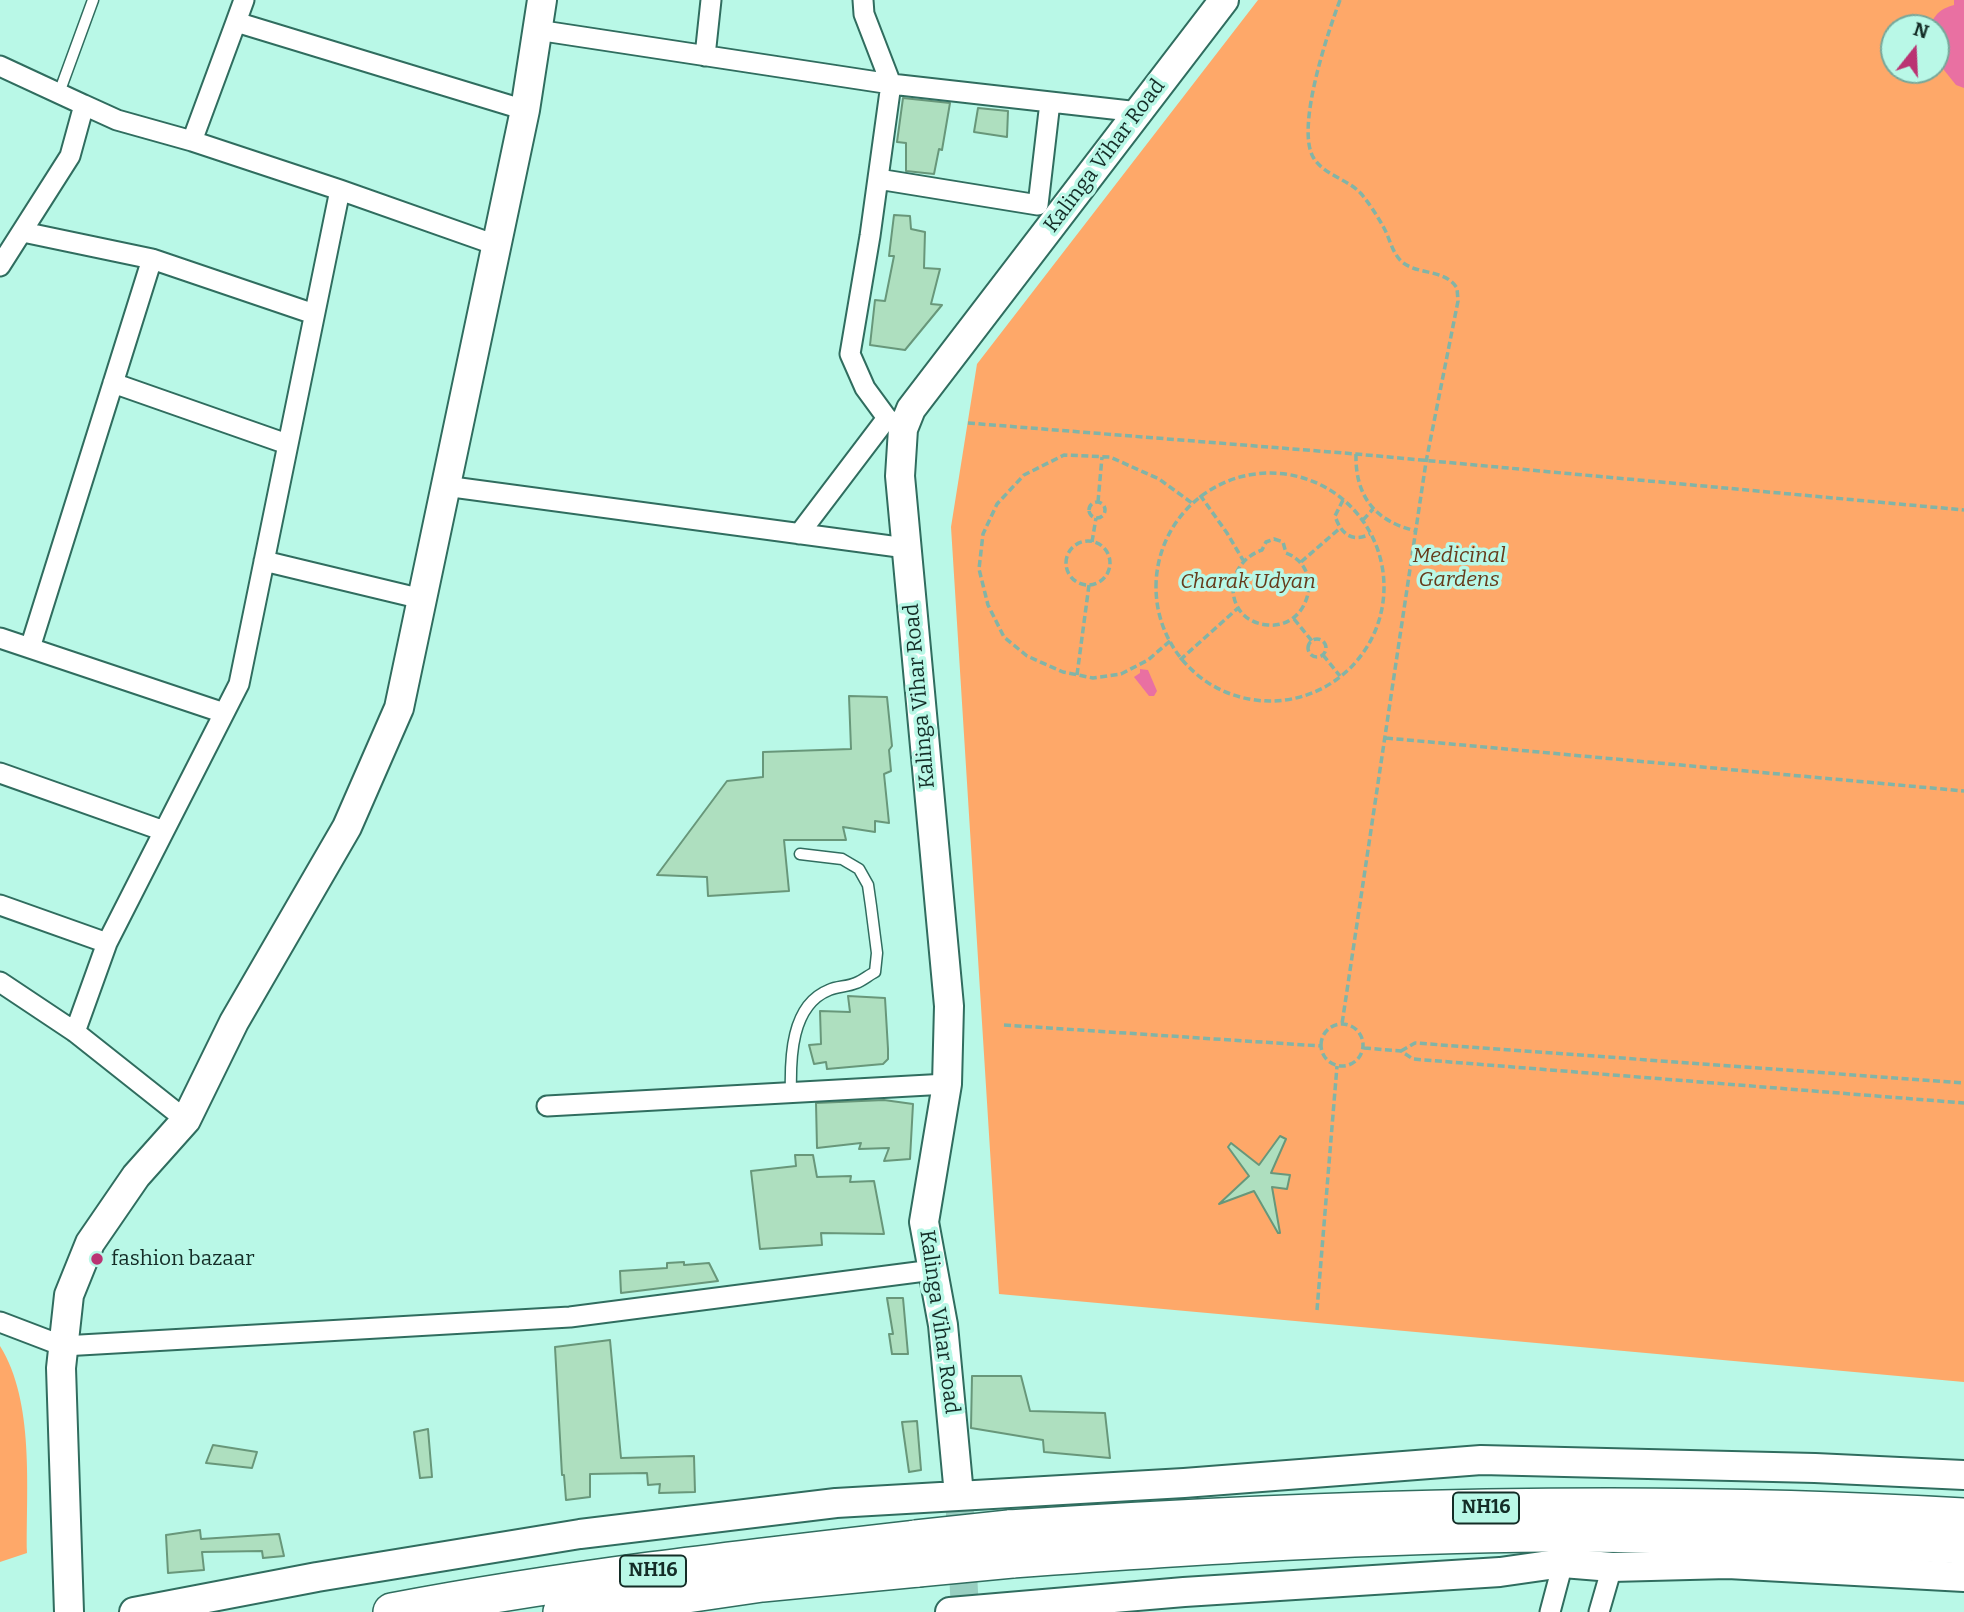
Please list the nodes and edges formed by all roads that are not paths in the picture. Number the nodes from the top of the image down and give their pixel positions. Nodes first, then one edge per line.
1 (93, 0) edge
2 (244, 0) edge
3 (542, 0) edge
4 (711, 0) edge
5 (863, 0) edge
6 (1224, 0) edge
7 (236, 22) junction
8 (537, 30) junction
9 (705, 56) junction
10 (0, 66) edge
11 (891, 84) junction
12 (59, 93) junction
13 (1051, 102) junction
14 (84, 105) junction
15 (525, 110) junction
16 (1139, 112) junction
17 (192, 141) junction
18 (878, 179) junction
19 (340, 190) junction
20 (23, 232) junction
21 (496, 245) junction
22 (2, 257) edge
23 (152, 259) junction
24 (314, 314) junction
25 (113, 383) junction
26 (895, 424) junction
27 (287, 444) junction
28 (445, 486) junction
29 (799, 534) junction
30 (906, 548) junction
31 (264, 561) junction
32 (422, 599) junction
33 (0, 638) edge
34 (30, 648) junction
35 (224, 713) junction
36 (0, 773) edge
37 (164, 831) junction
38 (800, 854) dead end
39 (0, 905) edge
40 (107, 943) junction
41 (0, 982) edge
42 (75, 1032) junction
43 (947, 1084) junction
44 (791, 1093) junction
45 (547, 1106) dead end
46 (186, 1120) junction
47 (933, 1270) junction
48 (0, 1322) edge
49 (63, 1346) junction
50 (1964, 1475) edge
51 (959, 1495) junction
52 (1964, 1517) edge
53 (1011, 1544) junction
54 (1964, 1545) edge
55 (917, 1553) junction
56 (1563, 1563) junction
57 (1612, 1567) junction
58 (1964, 1577) edge
59 (1034, 1609) edge
60 (69, 1612) edge
61 (134, 1612) edge
62 (392, 1612) edge
63 (562, 1612) edge
64 (950, 1612) edge
65 (1550, 1612) edge
66 (1599, 1612) edge

1 - 12 lane
2 - 7 street
3 - 8 street
4 - 9 street
5 - 11 street
6 - 16 street, Kalinga Vihar Road
7 - 15 street
7 - 17 street
8 - 9 street
8 - 15 street
9 - 11 street
10 - 12 street
11 - 13 street
11 - 18 street
12 - 14 street
13 - 16 street
13 - 18 street
14 - 17 street
14 - 20 street
15 - 21 street
16 - 26 street, Kalinga Vihar Road
17 - 19 street
18 - 26 street
19 - 21 street
19 - 24 street
20 - 22 street
20 - 23 street
21 - 28 street
23 - 24 street
23 - 25 street
24 - 27 street
25 - 27 street
25 - 34 street
26 - 29 street
26 - 30 street, Kalinga Vihar Road
27 - 31 street
28 - 29 street
28 - 32 street
29 - 30 street
30 - 43 street, Kalinga Vihar Road
31 - 32 street
31 - 35 street
32 - 46 street
33 - 34 street
34 - 35 street
35 - 37 street
36 - 37 street
37 - 40 street
38 - 44 lane
39 - 40 street
40 - 42 street
41 - 42 street
42 - 46 street
43 - 44 street
43 - 47 street, Kalinga Vihar Road
44 - 45 street
46 - 49 street
47 - 49 street
47 - 51 street, Kalinga Vihar Road
48 - 49 street
49 - 60 street
50 - 51 street
51 - 61 street
52 - 53 highway, NH16
53 - 54 highway, NH16
53 - 55 highway, NH16, bridge
55 - 62 highway, NH16
55 - 63 highway, NH16
56 - 57 street
56 - 59 street
56 - 65 street
57 - 58 street
57 - 66 street
59 - 64 street

